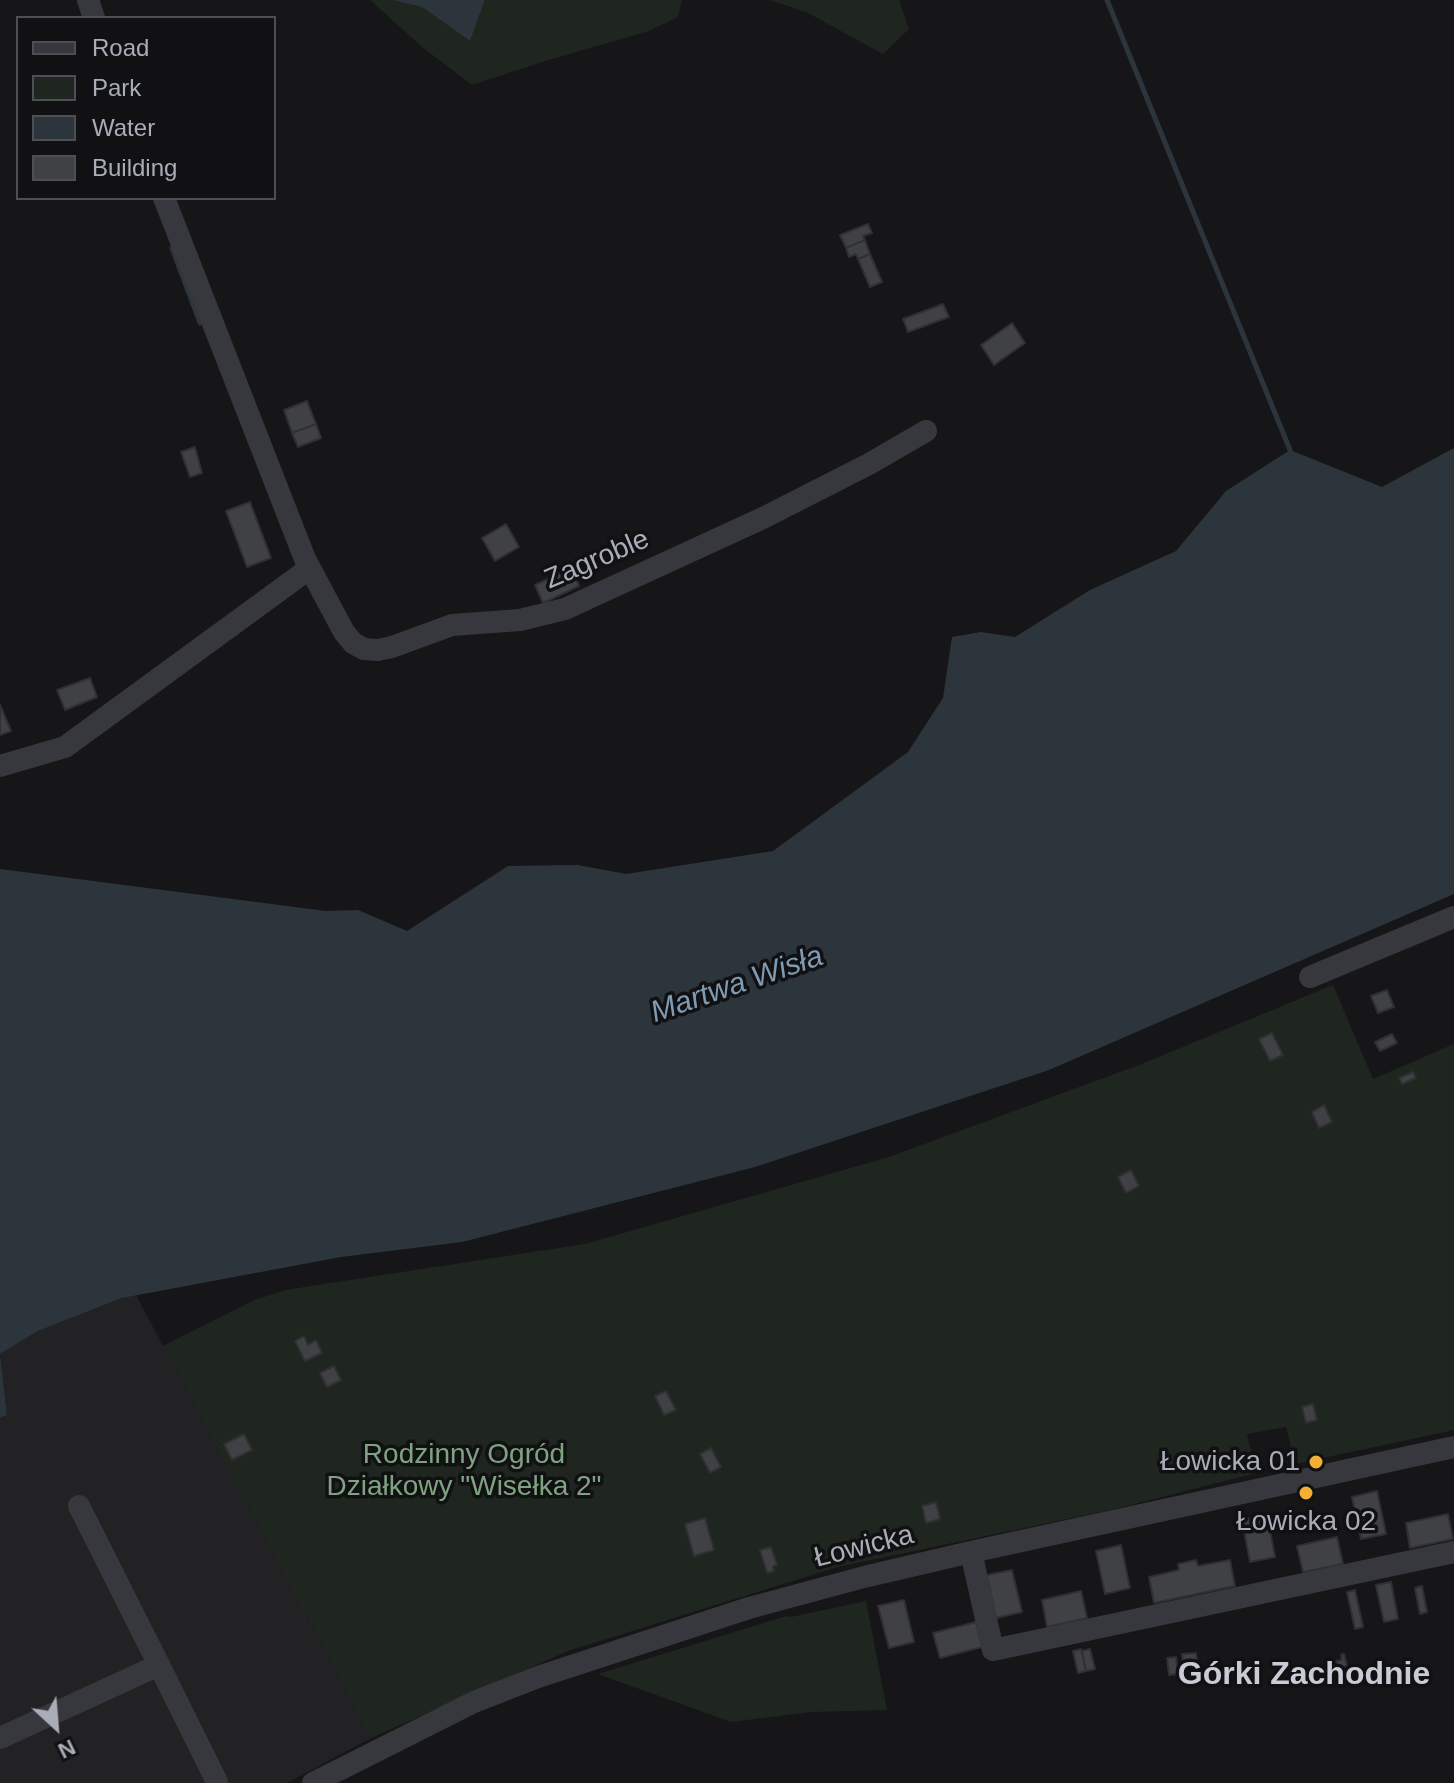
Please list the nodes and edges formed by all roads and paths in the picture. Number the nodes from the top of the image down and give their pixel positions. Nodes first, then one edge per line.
1 (165, 200) edge
2 (926, 431) dead end
3 (310, 568) junction
4 (0, 766) edge
5 (1454, 917) edge
6 (1310, 977) dead end
7 (1454, 1447) edge
8 (79, 1506) dead end
9 (971, 1552) junction
10 (1454, 1552) edge
11 (159, 1665) junction
12 (0, 1738) edge
13 (217, 1782) edge
14 (313, 1783) edge

1 - 3 street, Zagroble
2 - 3 street, Zagroble
3 - 4 street
5 - 6 street
7 - 9 street, Łowicka
8 - 11 street
9 - 10 street
9 - 14 street, Łowicka
11 - 12 street
11 - 13 street

